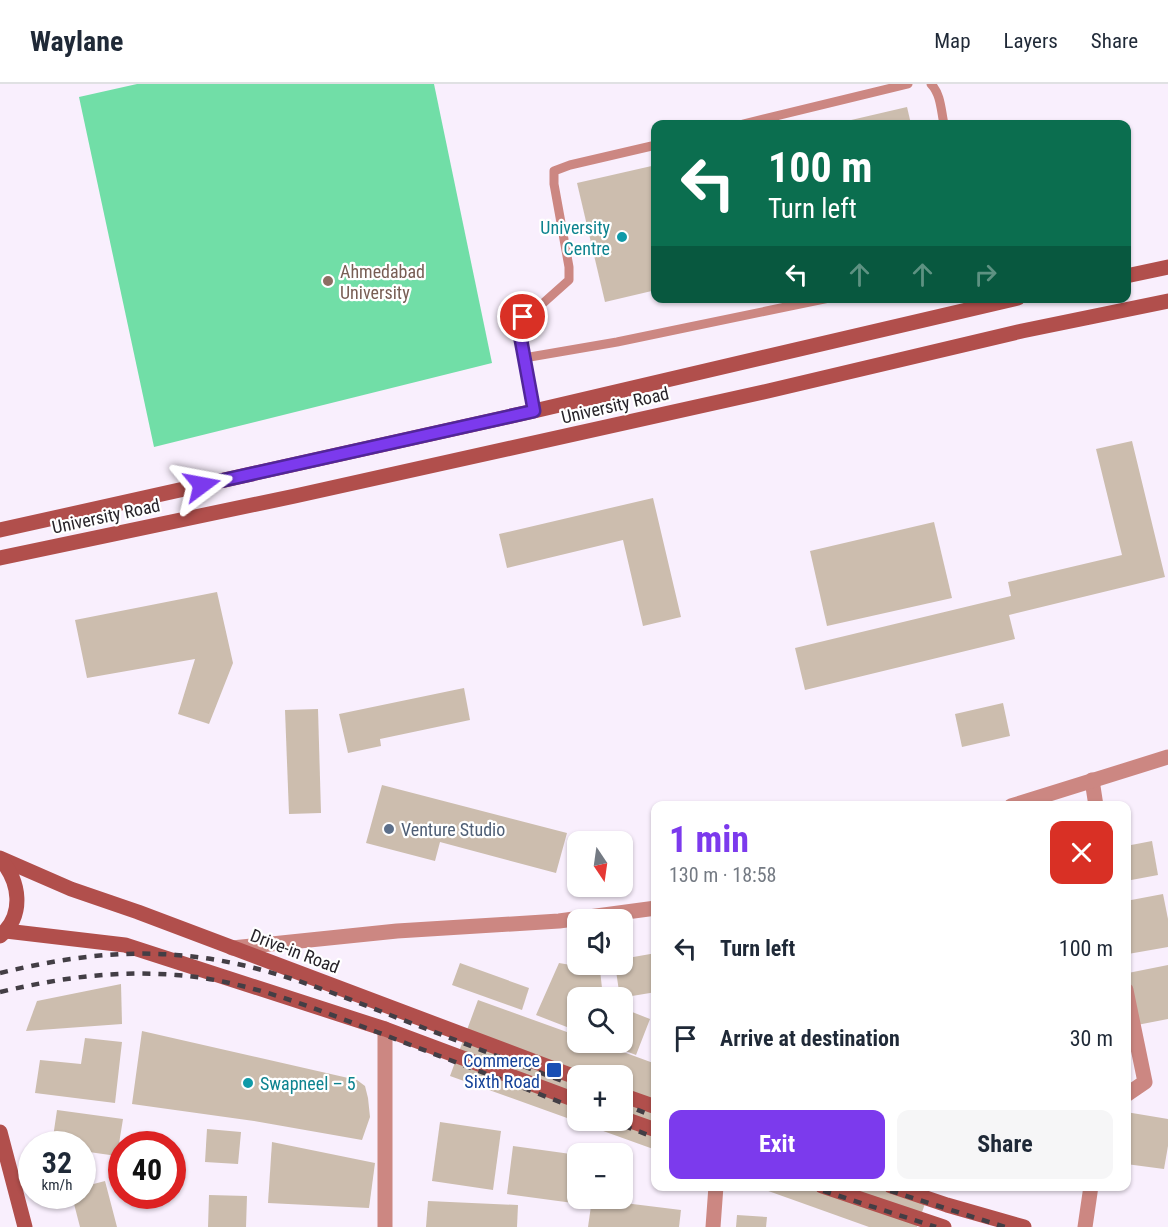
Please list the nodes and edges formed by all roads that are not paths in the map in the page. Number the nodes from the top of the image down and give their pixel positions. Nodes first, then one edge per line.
1 (908, 84) edge
2 (931, 84) edge
3 (760, 120) edge
4 (943, 120) edge
5 (651, 146) edge
6 (1168, 267) edge
7 (1131, 275) edge
8 (1168, 301) edge
9 (805, 303) edge
10 (997, 303) edge
11 (524, 358) junction
12 (534, 411) junction
13 (0, 530) edge
14 (0, 558) edge
15 (1168, 757) edge
16 (1092, 780) junction
17 (1027, 801) edge
18 (1095, 801) edge
19 (0, 859) edge
20 (651, 909) edge
21 (3, 933) edge
22 (232, 948) junction
23 (1131, 1014) edge
24 (385, 1029) junction
25 (567, 1074) edge
26 (1131, 1092) edge
27 (567, 1097) edge
28 (633, 1099) edge
29 (651, 1105) edge
30 (633, 1122) edge
31 (651, 1128) edge
32 (0, 1132) edge
33 (716, 1191) edge
34 (837, 1191) edge
35 (905, 1191) edge
36 (1089, 1191) edge
37 (25, 1227) edge
38 (385, 1227) edge
39 (713, 1227) edge
40 (944, 1227) edge
41 (1024, 1227) edge
42 (1085, 1227) edge

1 - 3 lane
2 - 4 lane
5 - 11 lane
6 - 7 street
8 - 14 street, University Road
9 - 11 lane
10 - 12 street, University Road
11 - 12 lane
12 - 13 street, University Road
15 - 16 street
16 - 17 street
16 - 18 street
19 - 21 street
19 - 22 street, Drive-in Road
20 - 22 street
21 - 24 street
22 - 25 street, Drive-in Road
23 - 26 street
24 - 27 street
24 - 38 street
28 - 29 street
30 - 31 street
32 - 37 street
33 - 39 street
34 - 40 street
35 - 41 street
36 - 42 street

